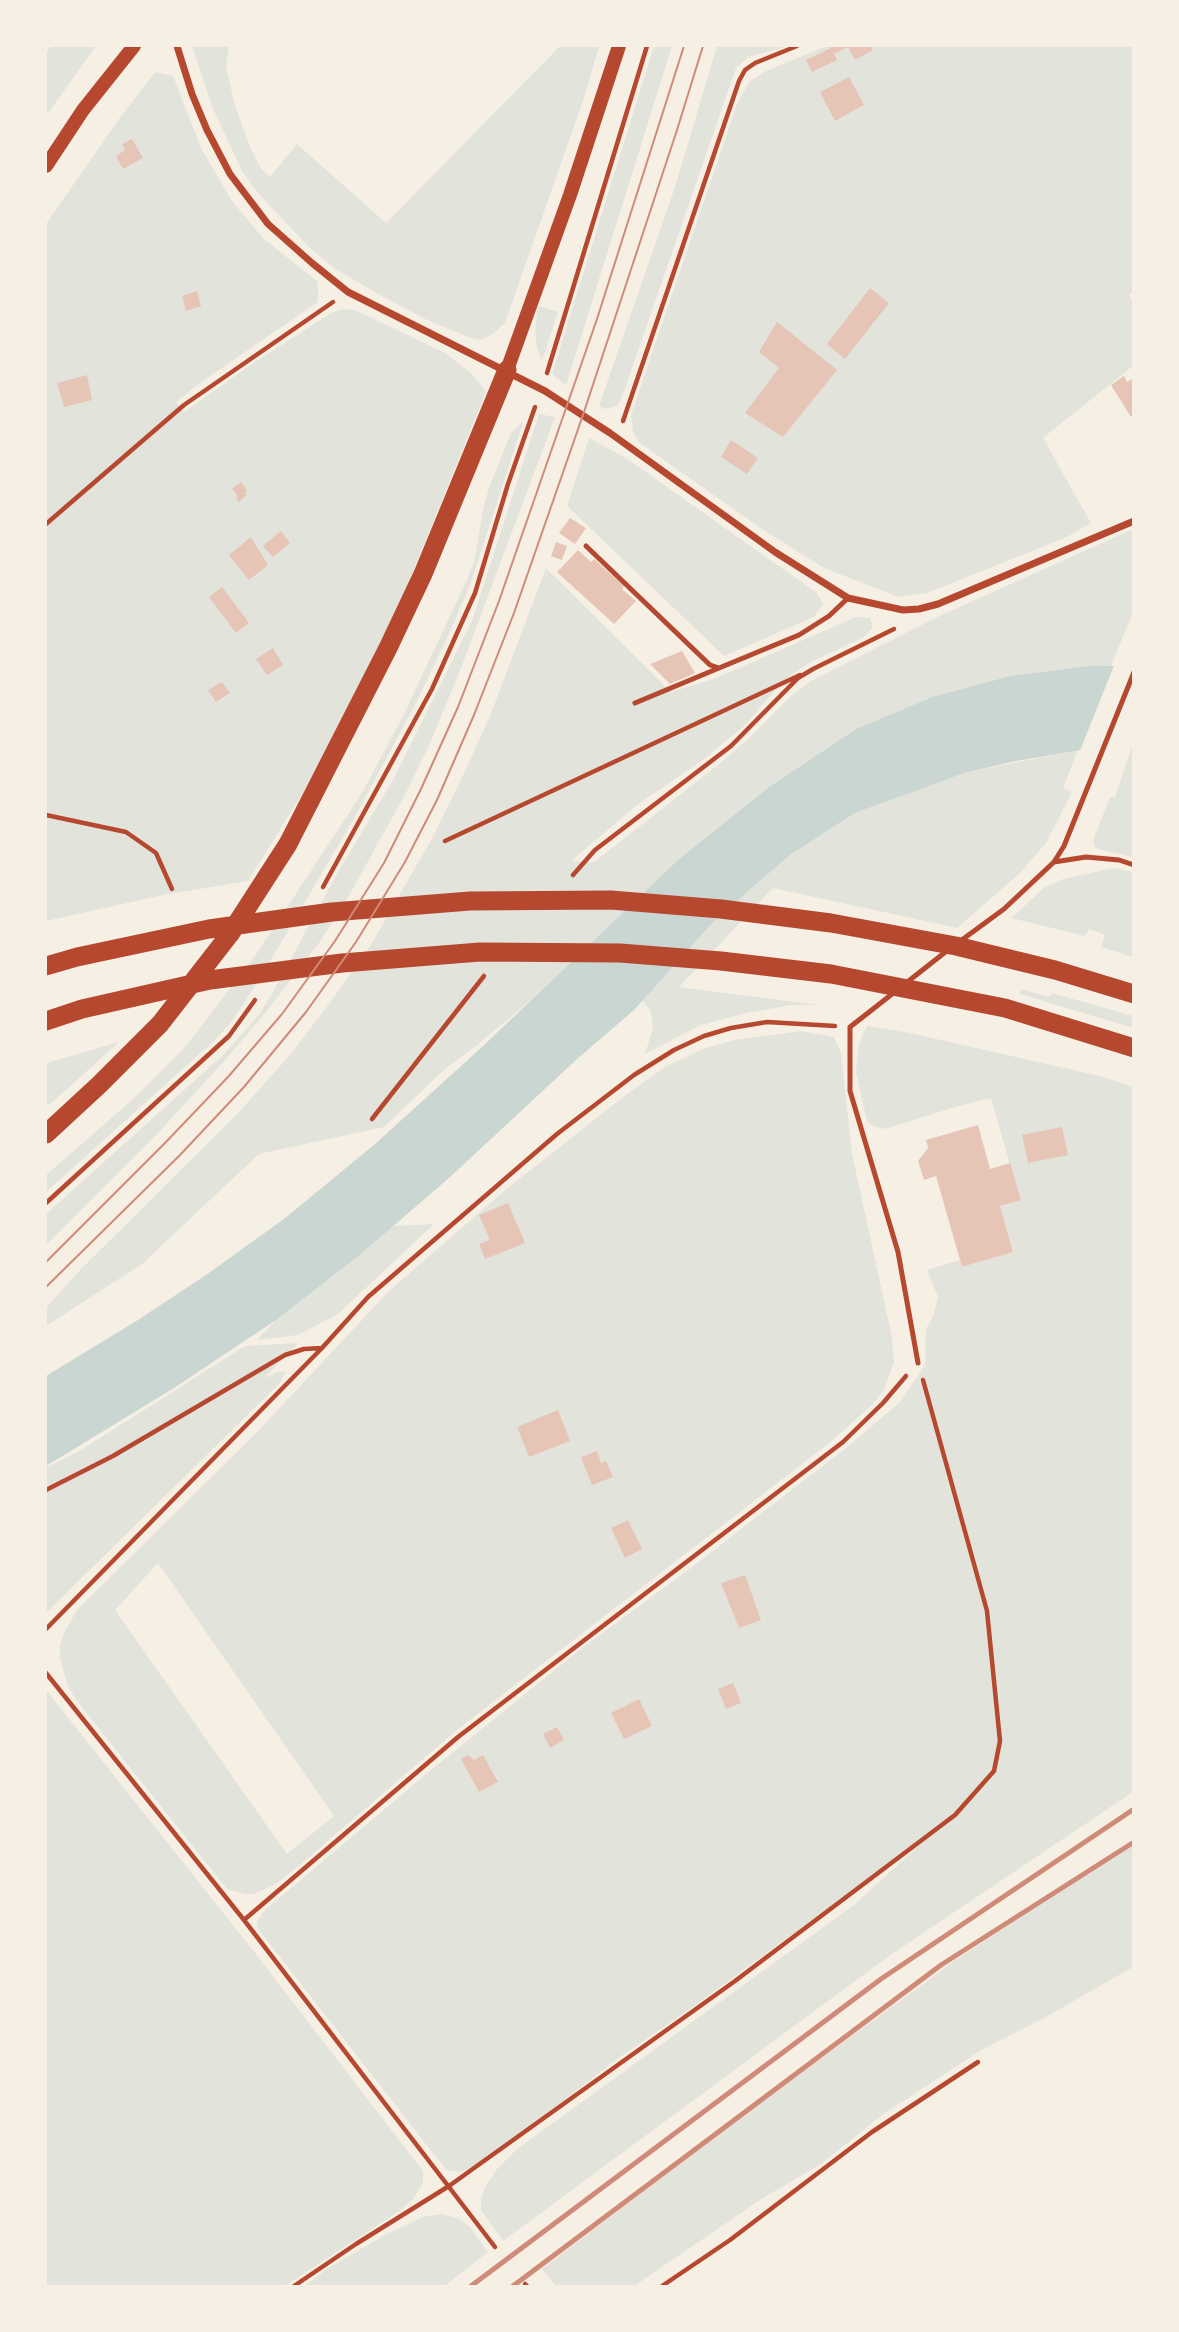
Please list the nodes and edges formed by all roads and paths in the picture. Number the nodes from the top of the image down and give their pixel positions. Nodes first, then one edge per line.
1 (134, 46) edge
2 (177, 46) edge
3 (619, 46) edge
4 (647, 46) edge
5 (797, 46) edge
6 (46, 166) edge
7 (348, 292) junction
8 (507, 370) junction
9 (541, 389) junction
10 (617, 438) junction
11 (1133, 521) edge
12 (46, 524) edge
13 (586, 546) dead end
14 (848, 598) junction
15 (901, 626) dead end
16 (719, 668) junction
17 (813, 669) junction
18 (1133, 672) edge
19 (635, 703) dead end
20 (46, 815) edge
21 (445, 841) dead end
22 (1054, 862) junction
23 (1133, 865) edge
24 (568, 880) dead end
25 (172, 889) dead end
26 (319, 894) dead end
27 (46, 966) edge
28 (488, 972) dead end
29 (259, 994) dead end
30 (1133, 995) edge
31 (46, 1021) edge
32 (850, 1027) junction
33 (1133, 1048) edge
34 (372, 1119) dead end
35 (46, 1134) edge
36 (46, 1203) edge
37 (322, 1348) junction
38 (918, 1363) junction
39 (46, 1490) edge
40 (46, 1629) edge
41 (46, 1673) edge
42 (244, 1920) junction
43 (978, 2062) dead end
44 (449, 2186) junction
45 (495, 2247) dead end
46 (294, 2287) edge
47 (662, 2287) edge

1 - 6 main road
2 - 7 street
3 - 8 main road
4 - 9 path
5 - 10 path
7 - 8 street
7 - 12 path
8 - 9 street
8 - 35 highway
9 - 10 street
9 - 26 path
10 - 14 street
11 - 14 street
13 - 16 lane
14 - 16 lane
15 - 17 path
16 - 19 lane
17 - 21 path
17 - 24 path
18 - 22 lane
20 - 25 path
22 - 23 lane
22 - 32 lane
27 - 30 highway
28 - 34 path
29 - 36 path
31 - 33 highway
32 - 37 path
32 - 38 lane
37 - 39 path
37 - 40 path
38 - 42 path
38 - 44 path
41 - 42 path
42 - 44 path
43 - 47 path
44 - 45 path
44 - 46 path

